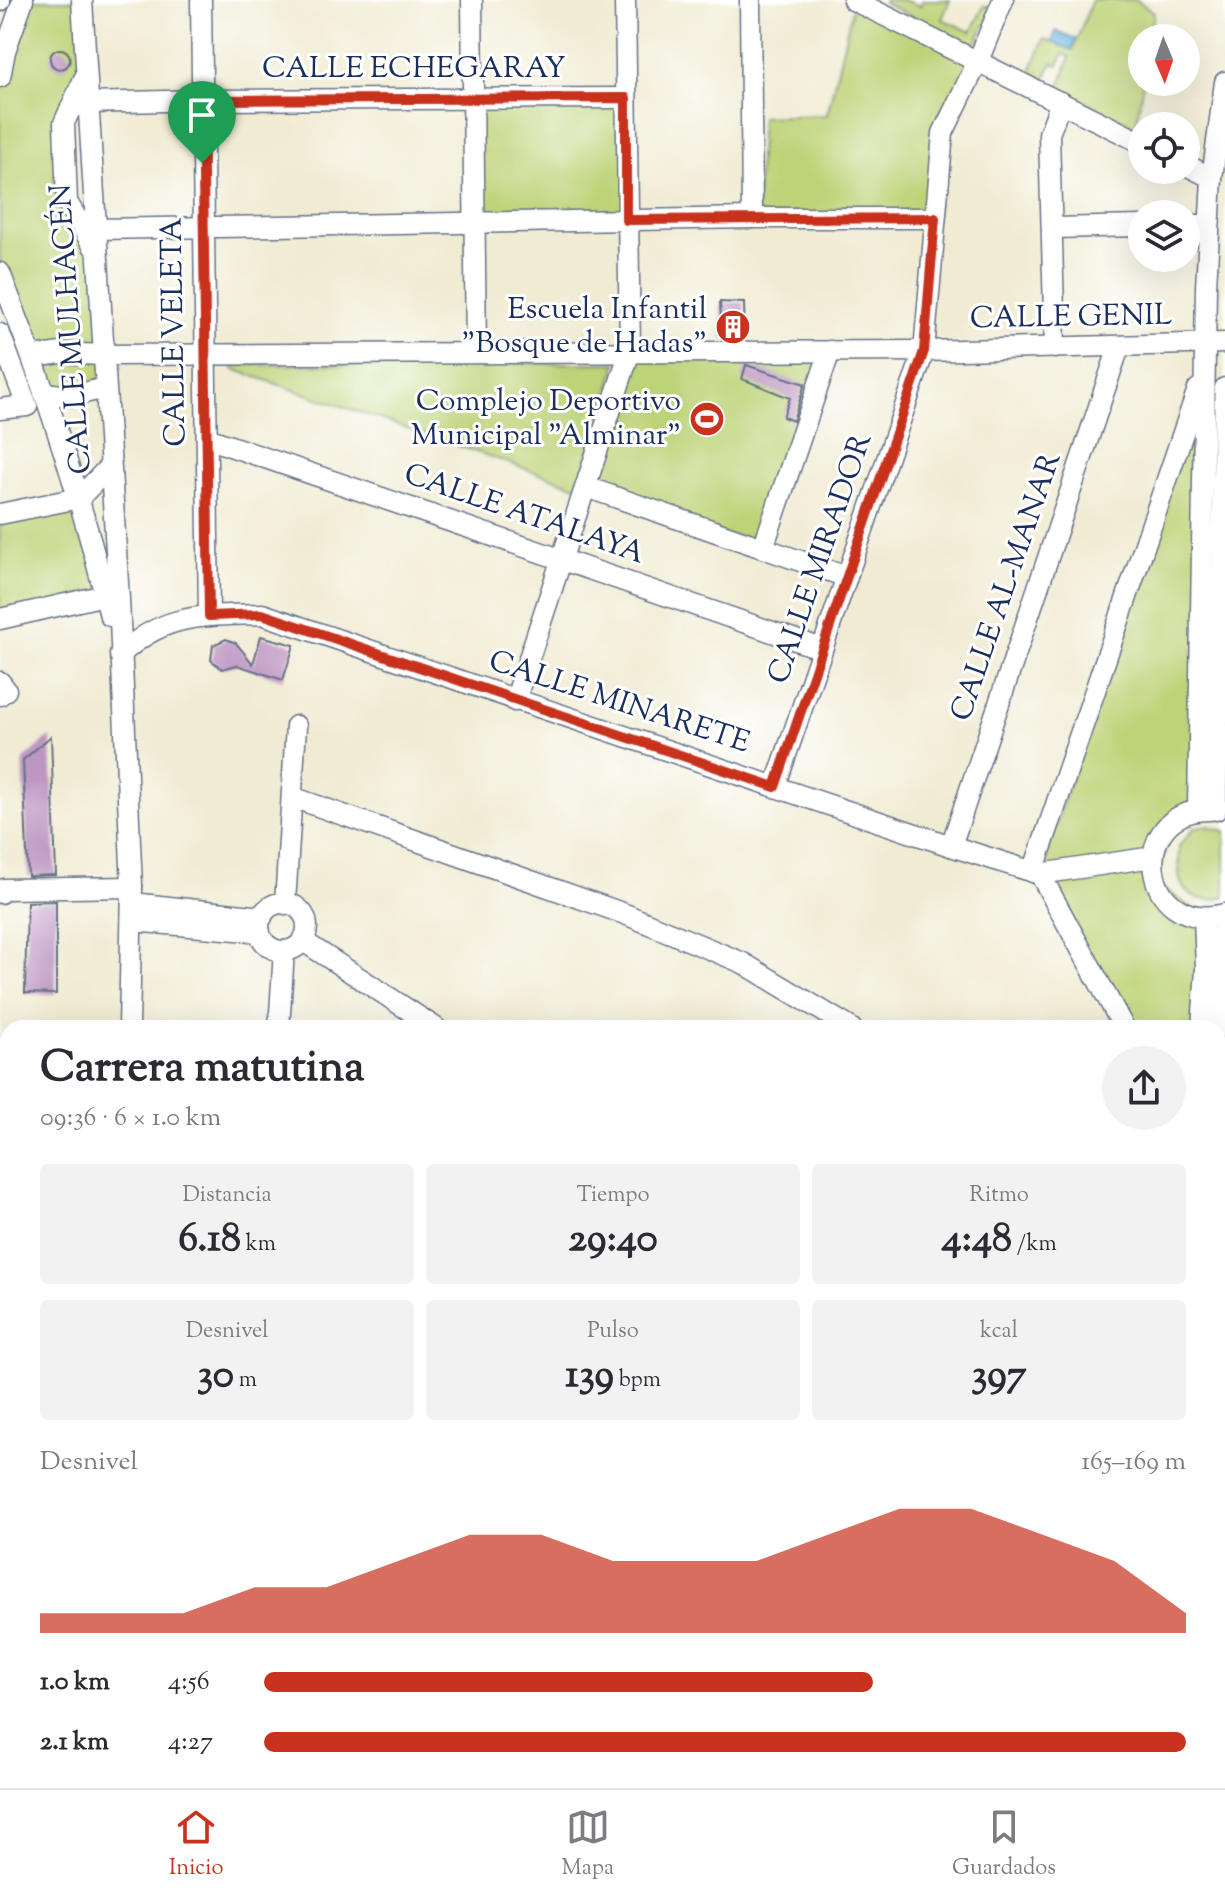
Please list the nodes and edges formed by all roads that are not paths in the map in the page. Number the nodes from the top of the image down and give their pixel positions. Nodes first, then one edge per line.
1 (23, 0) edge
2 (82, 0) edge
3 (201, 0) edge
4 (472, 0) edge
5 (625, 0) edge
6 (750, 0) edge
7 (1003, 0) edge
8 (865, 3) edge
9 (978, 61) junction
10 (86, 73) junction
11 (0, 77) edge
12 (1225, 82) edge
13 (626, 98) junction
14 (474, 99) junction
15 (202, 100) junction
16 (1061, 102) junction
17 (88, 103) junction
18 (1128, 136) edge
19 (1200, 172) edge
20 (1212, 178) junction
21 (752, 218) junction
22 (935, 218) junction
23 (626, 220) junction
24 (474, 223) junction
25 (1200, 225) edge
26 (1208, 225) junction
27 (1128, 226) edge
28 (202, 227) junction
29 (1052, 228) junction
30 (95, 229) junction
31 (96, 250) junction
32 (0, 273) edge
33 (0, 334) edge
34 (1215, 344) edge
35 (1119, 347) junction
36 (1055, 348) junction
37 (630, 351) junction
38 (830, 351) junction
39 (924, 351) junction
40 (476, 352) junction
41 (102, 355) junction
42 (204, 355) junction
43 (35, 363) junction
44 (1205, 370) junction
45 (16, 375) junction
46 (105, 388) junction
47 (1225, 388) edge
48 (44, 393) junction
49 (0, 409) edge
50 (207, 438) junction
51 (110, 466) junction
52 (586, 487) junction
53 (79, 498) junction
54 (0, 514) edge
55 (763, 548) junction
56 (562, 560) junction
57 (847, 577) junction
58 (105, 595) junction
59 (209, 616) junction
60 (0, 619) edge
61 (822, 649) junction
62 (120, 655) junction
63 (515, 701) junction
64 (296, 726) dead end
65 (775, 787) junction
66 (292, 797) junction
67 (1213, 811) edge
68 (951, 846) junction
69 (1153, 857) junction
70 (1036, 873) junction
71 (0, 893) edge
72 (132, 903) junction
73 (285, 904) junction
74 (1225, 914) edge
75 (1204, 917) junction
76 (261, 924) junction
77 (293, 946) junction
78 (129, 1020) edge
79 (280, 1020) edge
80 (422, 1020) edge
81 (838, 1020) edge
82 (1119, 1020) edge
83 (1203, 1020) edge
84 (1218, 1020) edge

1 - 11 street
2 - 10 street, CALLE MULHACÉN
3 - 15 street, CALLE VELETA
4 - 14 street
5 - 13 street
6 - 21 street
7 - 9 street, CALLE MIRADOR
8 - 9 street
9 - 16 street
9 - 22 street, CALLE MIRADOR
10 - 17 street, CALLE MULHACÉN
10 - 31 street
12 - 20 street
13 - 14 street, CALLE ECHEGARAY
13 - 23 street
14 - 15 street, CALLE ECHEGARAY
14 - 24 street
15 - 17 street, CALLE ECHEGARAY
15 - 28 street, CALLE VELETA
16 - 18 street
16 - 29 street
17 - 30 street, CALLE MULHACÉN
19 - 20 street
20 - 26 street
21 - 22 street
21 - 23 street
22 - 39 street, CALLE MIRADOR
23 - 24 street
23 - 37 street
24 - 28 street
24 - 40 street
25 - 26 street
26 - 34 street
27 - 29 street
28 - 30 street
28 - 42 street, CALLE VELETA
29 - 36 street
30 - 31 street, CALLE MULHACÉN
31 - 41 street, CALLE MULHACÉN
32 - 43 street
33 - 45 street
34 - 35 street, CALLE GENIL
34 - 44 street
35 - 36 street, CALLE GENIL
35 - 68 street, CALLE AL-MANAR
36 - 39 street, CALLE GENIL
37 - 38 street, CALLE GENIL
37 - 40 street, CALLE GENIL
37 - 52 street
38 - 39 street, CALLE GENIL
38 - 55 street
39 - 57 street, CALLE MIRADOR
40 - 42 street, CALLE GENIL
41 - 42 street, CALLE GENIL
41 - 43 street, CALLE GENIL
41 - 46 street, CALLE MULHACÉN
42 - 50 street, CALLE VELETA
43 - 45 street, CALLE GENIL
43 - 48 street
44 - 67 street
44 - 70 street
45 - 49 street
46 - 48 street
46 - 51 street, CALLE MULHACÉN
47 - 67 street
48 - 53 street
50 - 56 street, CALLE ATALAYA
50 - 59 street, CALLE VELETA
51 - 53 street
51 - 62 street, CALLE MULHACÉN
52 - 55 street
52 - 56 street
53 - 54 street
53 - 58 street
55 - 57 street
56 - 61 street, CALLE ATALAYA
56 - 63 street
57 - 61 street, CALLE MIRADOR
58 - 60 street
58 - 62 street
59 - 62 street, CALLE MINARETE
59 - 63 street, CALLE MINARETE
61 - 65 street, CALLE MIRADOR
62 - 72 street
63 - 65 street, CALLE MINARETE
64 - 66 street
65 - 68 street, CALLE MINARETE
66 - 73 street
66 - 81 street
67 - 69 street
68 - 70 street, CALLE MINARETE
69 - 70 street, CALLE MINARETE
69 - 75 street
70 - 82 street
71 - 72 street
72 - 76 street
72 - 78 street
73 - 76 street
73 - 77 street
74 - 75 street
74 - 84 street
75 - 83 street
76 - 77 street
77 - 79 street
77 - 80 street

